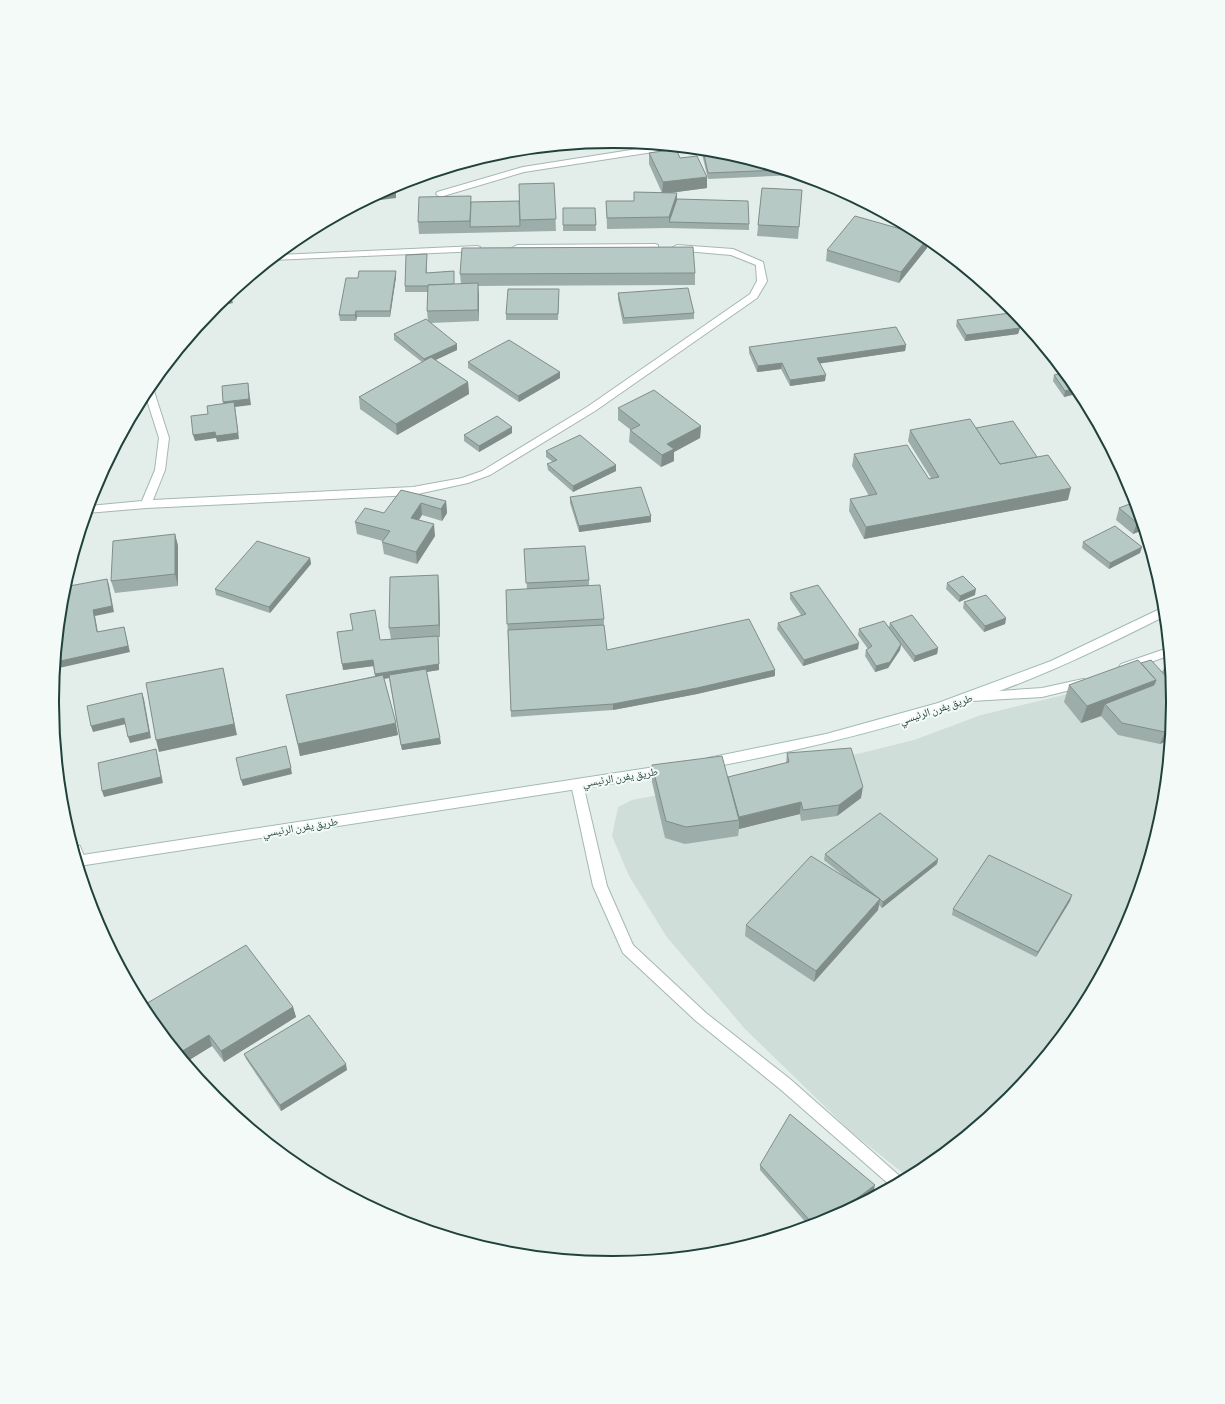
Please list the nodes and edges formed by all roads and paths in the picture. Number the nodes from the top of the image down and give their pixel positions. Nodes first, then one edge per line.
1 (646, 150) edge
2 (440, 194) dead end
3 (504, 248) edge
4 (488, 249) edge
5 (283, 258) edge
6 (151, 396) edge
7 (146, 504) junction
8 (94, 509) edge
9 (1158, 614) edge
10 (1164, 653) edge
11 (1114, 672) edge
12 (1094, 680) edge
13 (972, 697) junction
14 (695, 765) edge
15 (679, 768) edge
16 (577, 784) junction
17 (82, 857) edge
18 (893, 1179) edge

1 - 2 street
3 - 7 street
4 - 5 street
6 - 7 street
7 - 8 street
9 - 13 street, طريق يفرن الرئيسي
10 - 11 street
12 - 13 street
13 - 14 street, طريق يفرن الرئيسي
15 - 16 street, طريق يفرن الرئيسي
16 - 17 street, طريق يفرن الرئيسي
16 - 18 street

